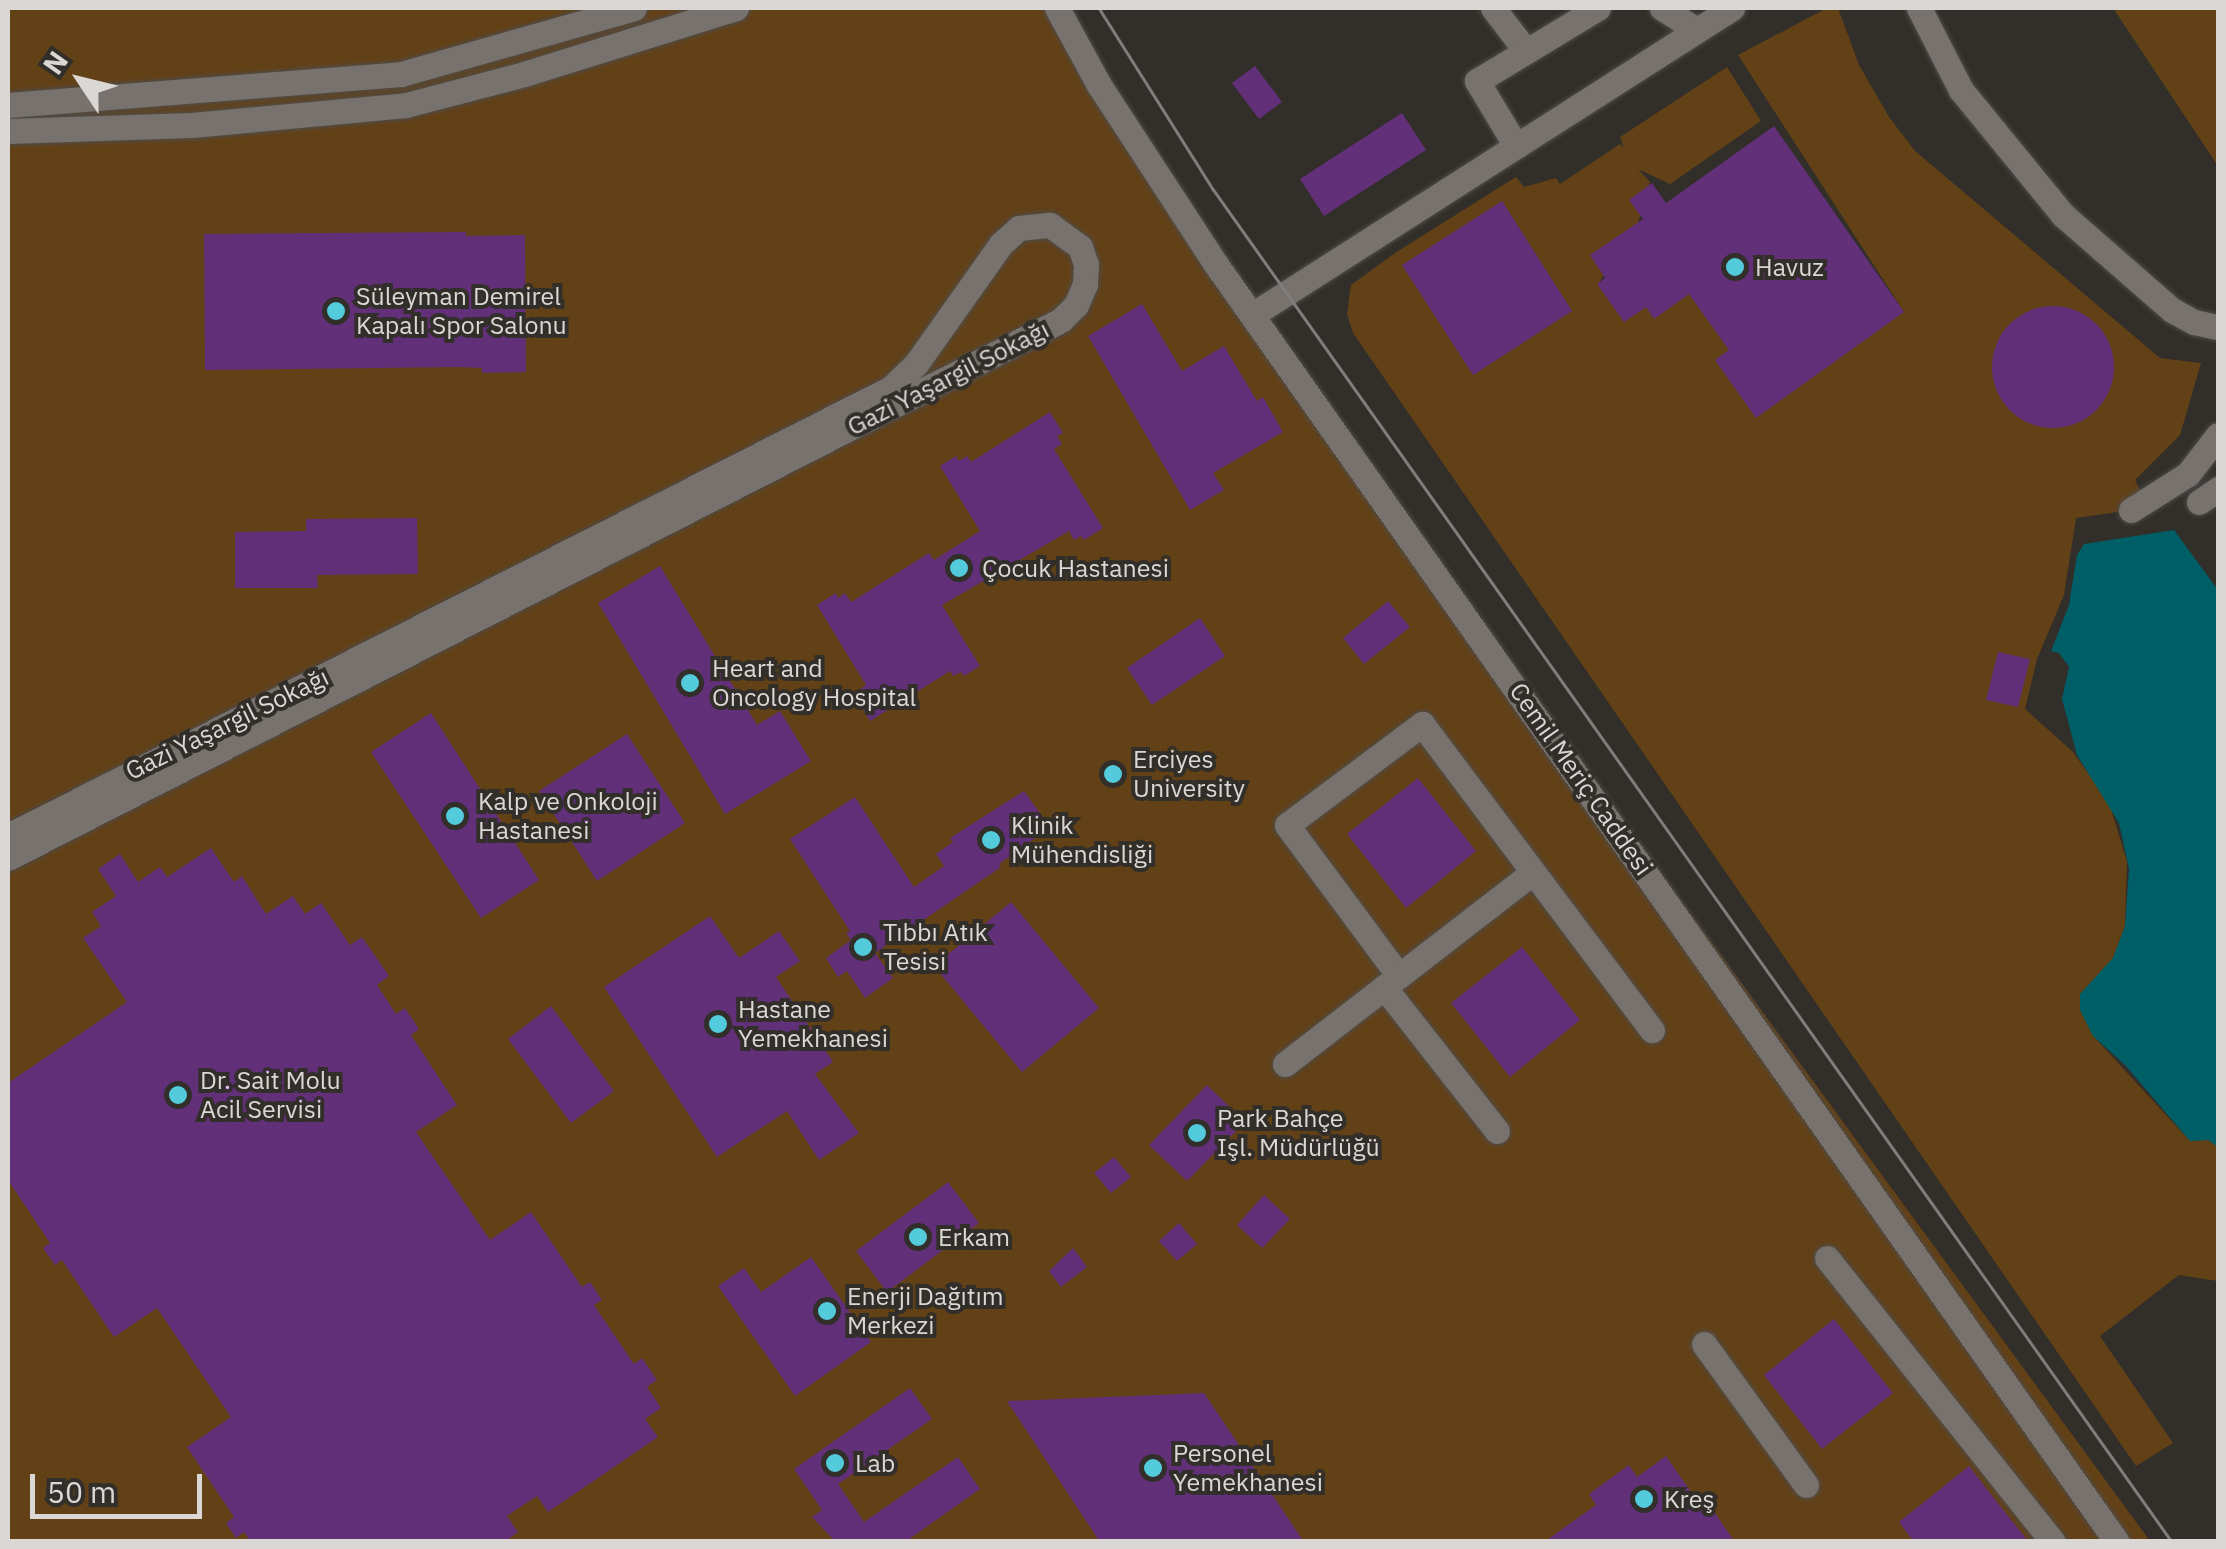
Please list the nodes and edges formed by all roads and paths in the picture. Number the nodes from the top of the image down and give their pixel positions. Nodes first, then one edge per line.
1 (634, 8) edge
2 (736, 8) edge
3 (1057, 8) edge
4 (1493, 8) edge
5 (1598, 8) edge
6 (1662, 8) edge
7 (1732, 8) edge
8 (1919, 8) edge
9 (1697, 30) junction
10 (1526, 51) junction
11 (8, 106) edge
12 (8, 131) edge
13 (1516, 146) junction
14 (1252, 314) junction
15 (2218, 327) edge
16 (2218, 435) edge
17 (2131, 510) dead end
18 (8, 836) edge
19 (8, 858) edge
20 (1532, 873) junction
21 (1391, 982) junction
22 (1652, 1030) dead end
23 (1286, 1064) dead end
24 (1497, 1131) dead end
25 (1827, 1258) dead end
26 (1704, 1344) dead end
27 (1806, 1485) dead end
28 (2053, 1542) edge
29 (2117, 1542) edge

1 - 11 street
2 - 12 street
3 - 14 street, Cemil Meriç Caddesi
4 - 10 street
5 - 10 street
6 - 9 street
7 - 9 street
8 - 15 street
9 - 13 street
10 - 13 street
13 - 14 street
14 - 29 street, Cemil Meriç Caddesi
16 - 17 street
18 - 19 street, Gazi Yaşargil Sokağı
20 - 21 street
20 - 21 street
20 - 22 street
21 - 23 street
21 - 24 street
25 - 28 street
26 - 27 street

